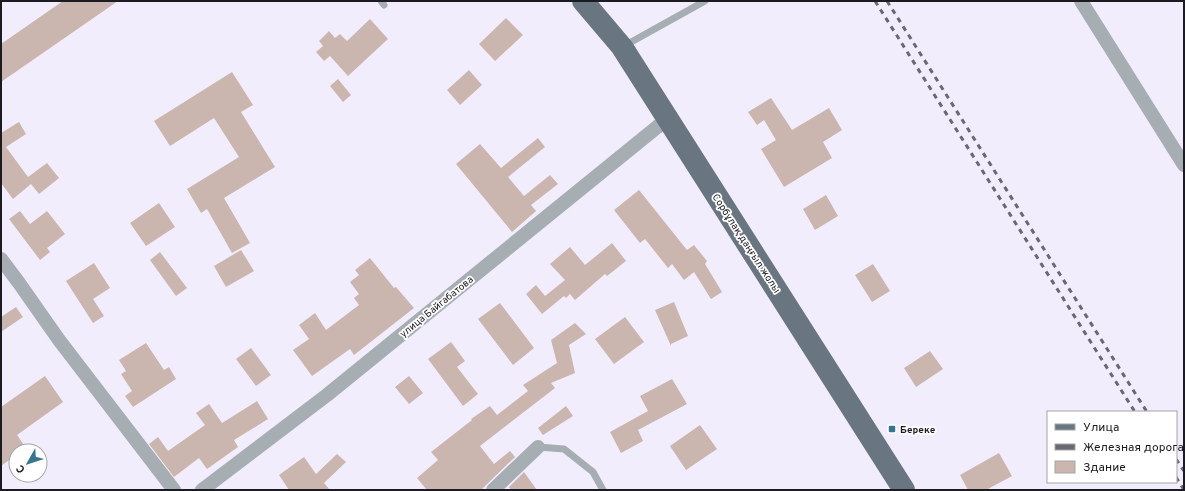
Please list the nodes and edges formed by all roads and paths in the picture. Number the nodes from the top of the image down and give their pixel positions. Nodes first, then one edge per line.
1 (583, 1) edge
2 (704, 1) edge
3 (1081, 1) edge
4 (622, 47) junction
5 (667, 119) junction
6 (1184, 165) edge
7 (1, 259) edge
8 (538, 447) joint
9 (174, 490) edge
10 (202, 490) edge
11 (493, 490) edge
12 (603, 490) edge
13 (904, 490) edge

1 - 4 main road, Сорбұлақ даңғыл жолы
2 - 4 lane
3 - 6 street
4 - 5 main road, Сорбұлақ даңғыл жолы
5 - 10 street, улица Байгабатова
5 - 13 main road, Сорбұлақ даңғыл жолы
7 - 9 street
8 - 11 street
8 - 12 lane

